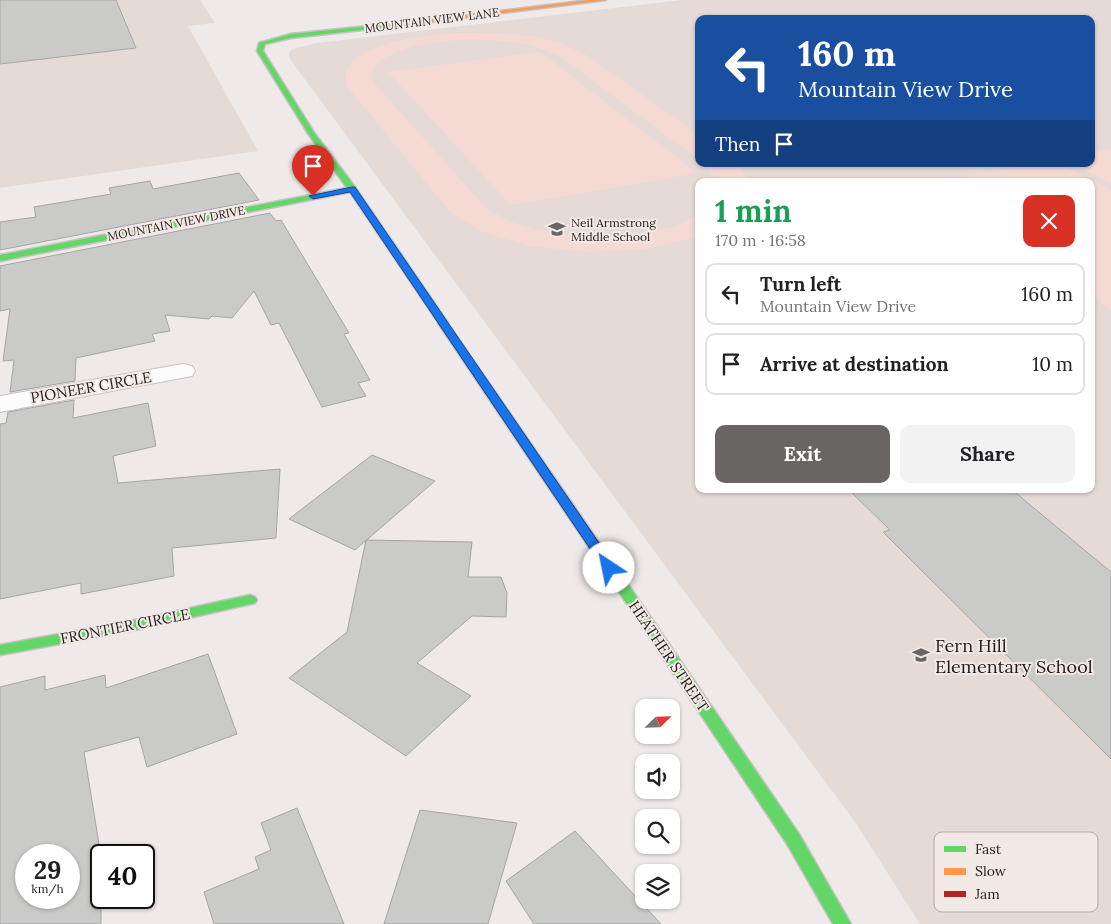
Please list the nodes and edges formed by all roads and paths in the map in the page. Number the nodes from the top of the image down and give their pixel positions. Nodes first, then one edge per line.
1 (603, 0) edge
2 (262, 43) joint
3 (352, 189) junction
4 (0, 258) edge
5 (183, 371) dead end
6 (0, 404) edge
7 (250, 600) dead end
8 (0, 650) edge
9 (842, 924) edge

1 - 2 street, MOUNTAIN VIEW LANE
2 - 3 street, HEATHER STREET
3 - 4 street, MOUNTAIN VIEW DRIVE
3 - 9 street, HEATHER STREET
5 - 6 street, PIONEER CIRCLE
7 - 8 street, FRONTIER CIRCLE

